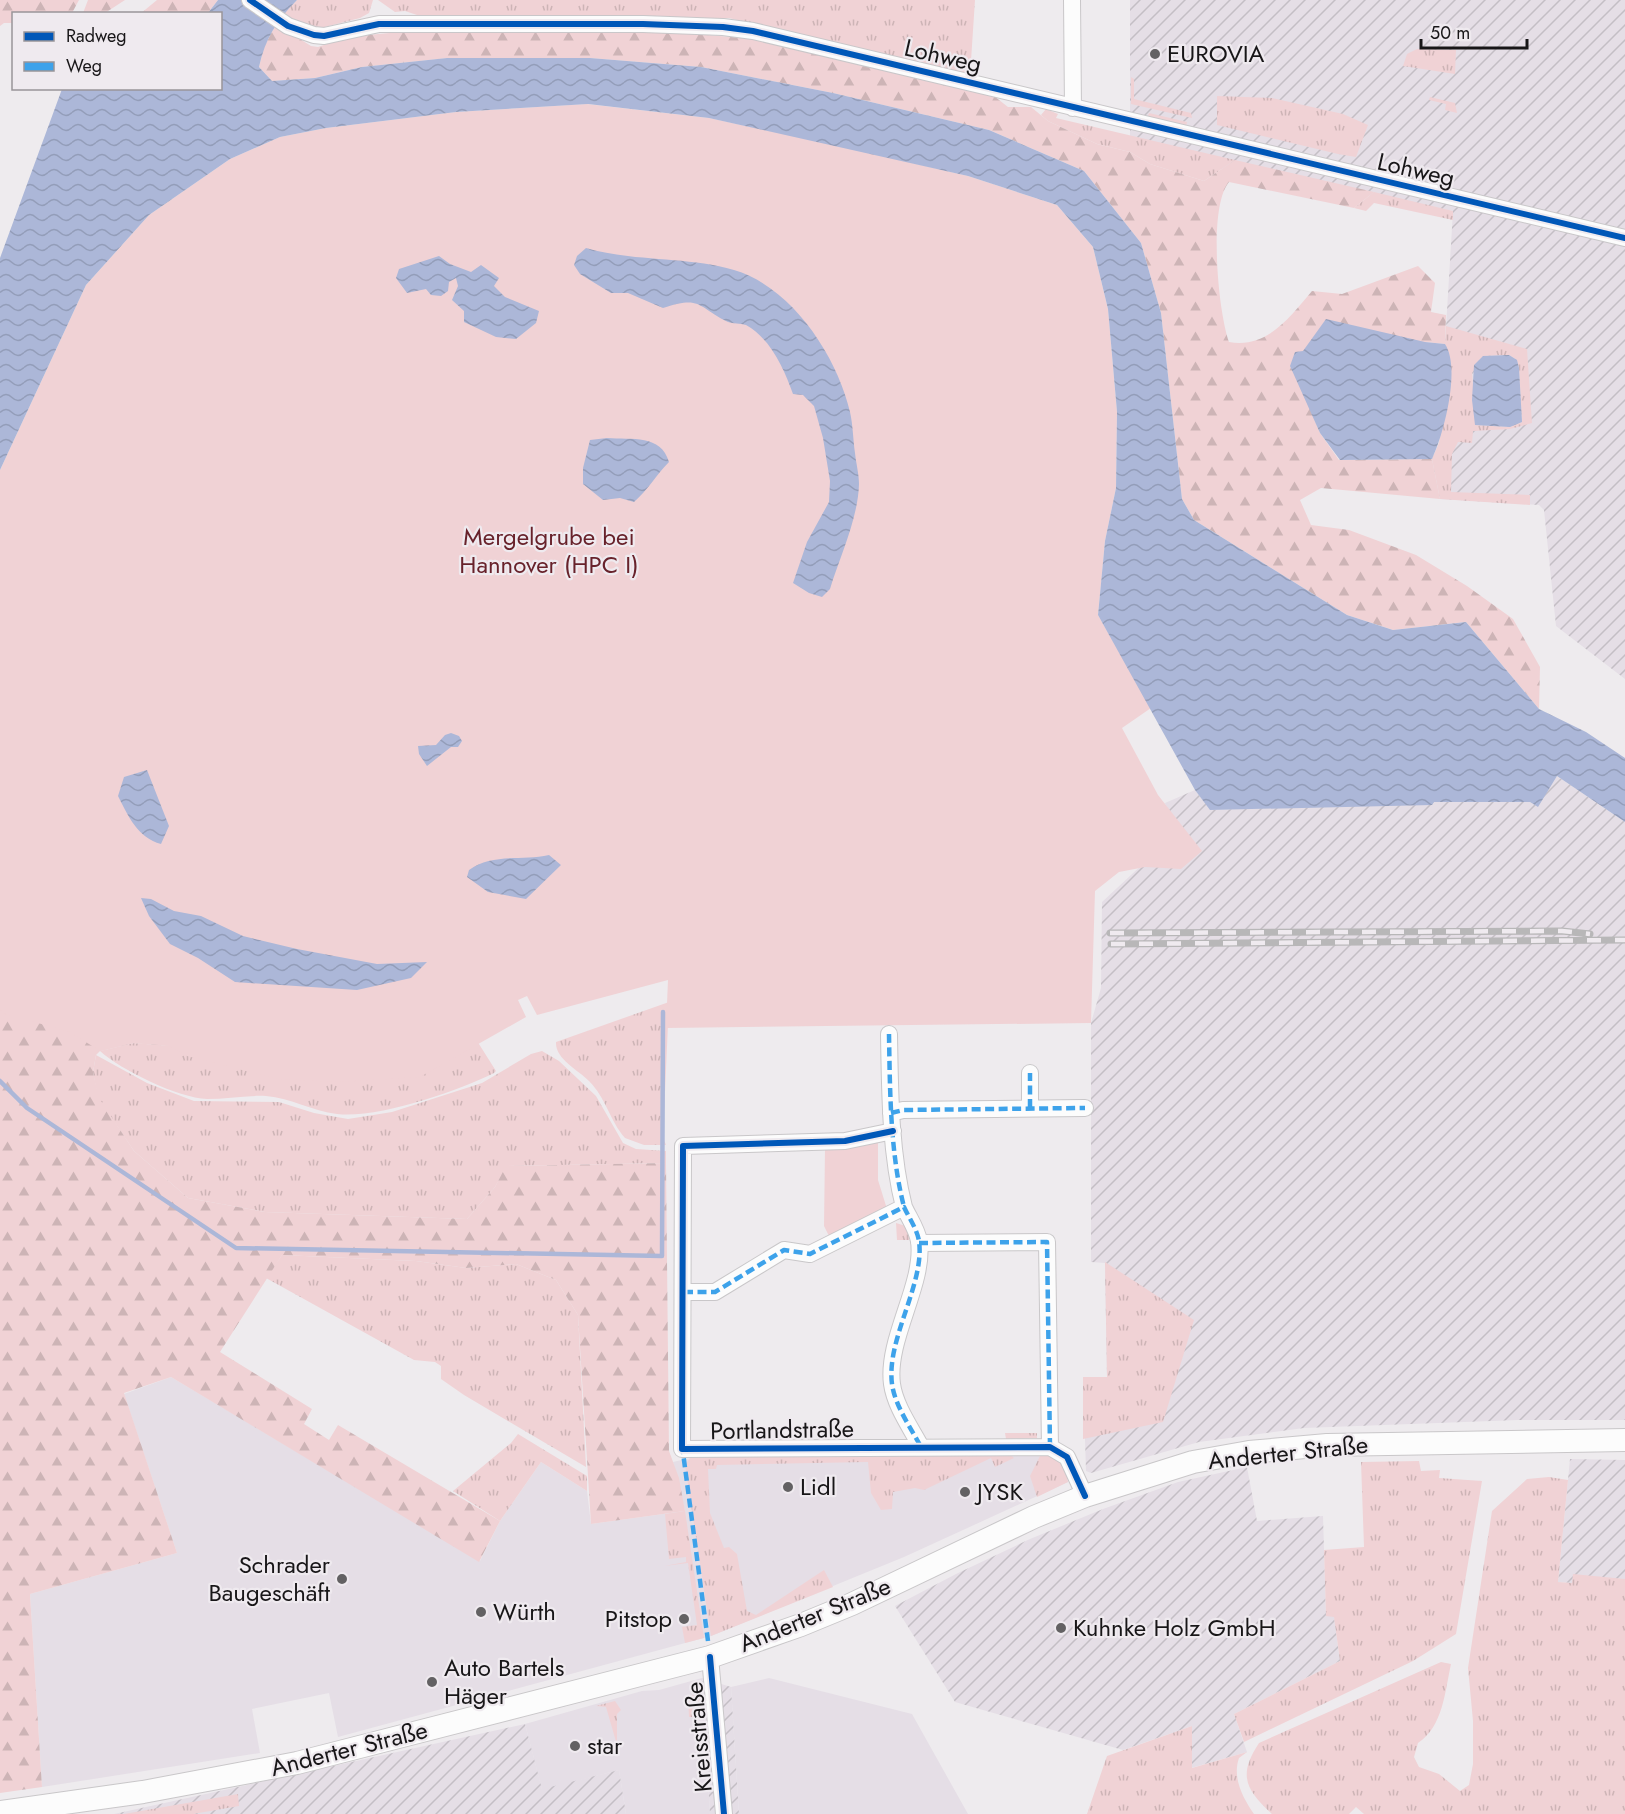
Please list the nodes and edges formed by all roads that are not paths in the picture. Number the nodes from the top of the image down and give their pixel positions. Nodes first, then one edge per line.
1 (250, 0) edge
2 (1072, 0) edge
3 (1073, 108) junction
4 (1625, 238) edge
5 (889, 1034) dead end
6 (1030, 1073) dead end
7 (1030, 1108) junction
8 (1085, 1108) dead end
9 (891, 1113) junction
10 (893, 1131) junction
11 (904, 1207) junction
12 (919, 1243) junction
13 (684, 1292) junction
14 (1625, 1440) edge
15 (921, 1447) junction
16 (1050, 1447) junction
17 (1084, 1496) junction
18 (710, 1657) junction
19 (26, 1811) edge
20 (0, 1812) edge
21 (724, 1814) edge

1 - 3 street, Lohweg
2 - 3 street
3 - 4 street, Lohweg
5 - 9 street
6 - 7 street
7 - 8 street
7 - 9 street
9 - 10 street
10 - 11 street
10 - 13 street, Portlandstraße
11 - 12 street
11 - 13 street
12 - 15 street
12 - 16 street
13 - 15 street, Portlandstraße
14 - 17 main road, Anderter Straße
15 - 16 street, Portlandstraße
16 - 17 street
17 - 18 main road, Anderter Straße
18 - 19 main road, Anderter Straße
18 - 21 street, Kreisstraße
19 - 20 main road, Anderter Straße

